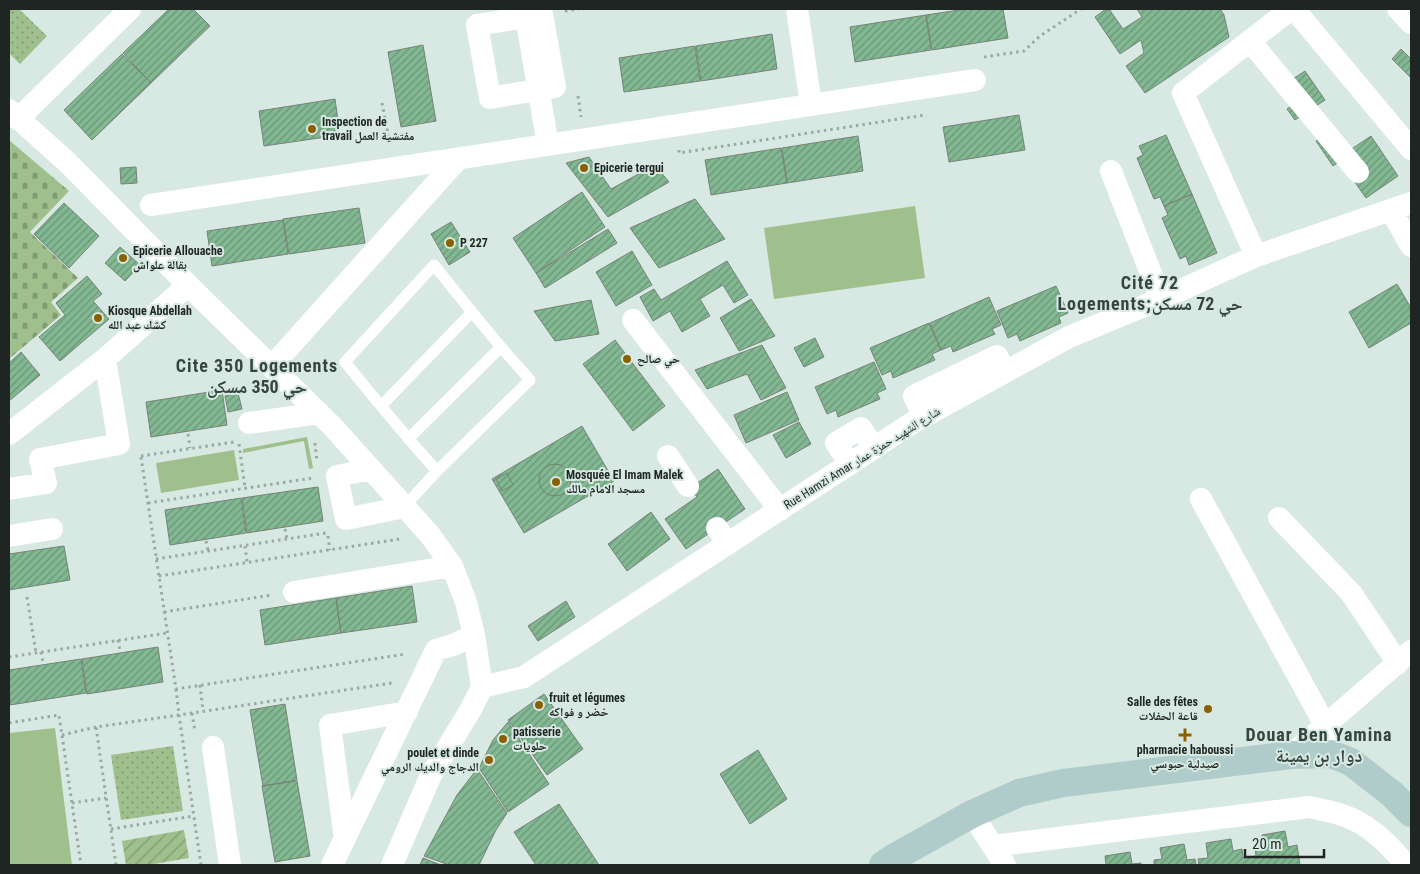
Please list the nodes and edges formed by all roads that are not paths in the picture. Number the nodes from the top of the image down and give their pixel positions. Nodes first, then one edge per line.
1 (130, 9) edge
2 (797, 9) edge
3 (1293, 9) edge
4 (1398, 9) edge
5 (1411, 23) edge
6 (1250, 41) junction
7 (975, 80) dead end
8 (538, 90) junction
9 (811, 105) junction
10 (13, 114) edge
11 (548, 145) junction
12 (1411, 149) edge
13 (458, 159) junction
14 (1111, 171) dead end
15 (1358, 172) dead end
16 (151, 205) dead end
17 (1401, 206) edge
18 (1411, 246) edge
19 (1256, 256) junction
20 (188, 285) junction
21 (1161, 299) junction
22 (472, 312) junction
23 (633, 320) dead end
24 (501, 347) junction
25 (105, 359) junction
26 (272, 366) junction
27 (380, 406) junction
28 (319, 412) junction
29 (244, 432) road end
30 (9, 434) edge
31 (408, 439) junction
32 (668, 456) dead end
33 (371, 469) junction
34 (437, 471) junction
35 (688, 486) dead end
36 (9, 489) edge
37 (1201, 499) dead end
38 (404, 507) junction
39 (780, 510) junction
40 (1279, 518) dead end
41 (52, 529) dead end
42 (9, 536) edge
43 (452, 566) junction
44 (294, 592) road end
45 (474, 635) junction
46 (1405, 657) edge
47 (482, 687) junction
48 (407, 712) junction
49 (1325, 725) junction
50 (213, 747) dead end
51 (1290, 754) junction
52 (1331, 754) junction
53 (972, 814) junction
54 (1411, 814) edge
55 (345, 839) junction
56 (993, 846) junction
57 (230, 865) edge
58 (332, 865) edge
59 (392, 865) edge
60 (883, 865) edge
61 (1005, 865) edge
62 (1406, 865) edge

1 - 10 street
2 - 9 street
3 - 6 street
3 - 12 street
4 - 5 street
6 - 15 street
6 - 19 street
7 - 9 street
8 - 8 street
8 - 11 street
9 - 11 street
10 - 20 street
11 - 13 street
13 - 16 street
13 - 26 street
14 - 21 street
17 - 18 street
17 - 19 street, Rue Hamzi Amar شارع الشهيد حمزة عمار
19 - 21 street, Rue Hamzi Amar شارع الشهيد حمزة عمار
20 - 25 street
20 - 26 street
21 - 39 street, Rue Hamzi Amar شارع الشهيد حمزة عمار
22 - 24 lane
22 - 27 lane
22 - 27 lane
23 - 39 street
24 - 31 lane
24 - 34 lane
25 - 30 street
25 - 36 street
26 - 28 street
27 - 31 lane
28 - 29 street
28 - 33 street
31 - 34 lane
32 - 35 street
33 - 38 street
33 - 38 street
34 - 38 lane
37 - 49 street
38 - 43 street
39 - 47 street, Rue Hamzi Amar شارع الشهيد حمزة عمار
40 - 46 street
41 - 42 street
43 - 44 street
43 - 45 street
45 - 47 street
45 - 48 street
46 - 49 street
47 - 59 street
48 - 55 street
48 - 55 street
49 - 51 street
49 - 52 street
50 - 57 street
51 - 52 main road
51 - 53 main road
52 - 54 main road
53 - 56 street
53 - 60 main road
55 - 58 street
56 - 61 street
56 - 62 street

